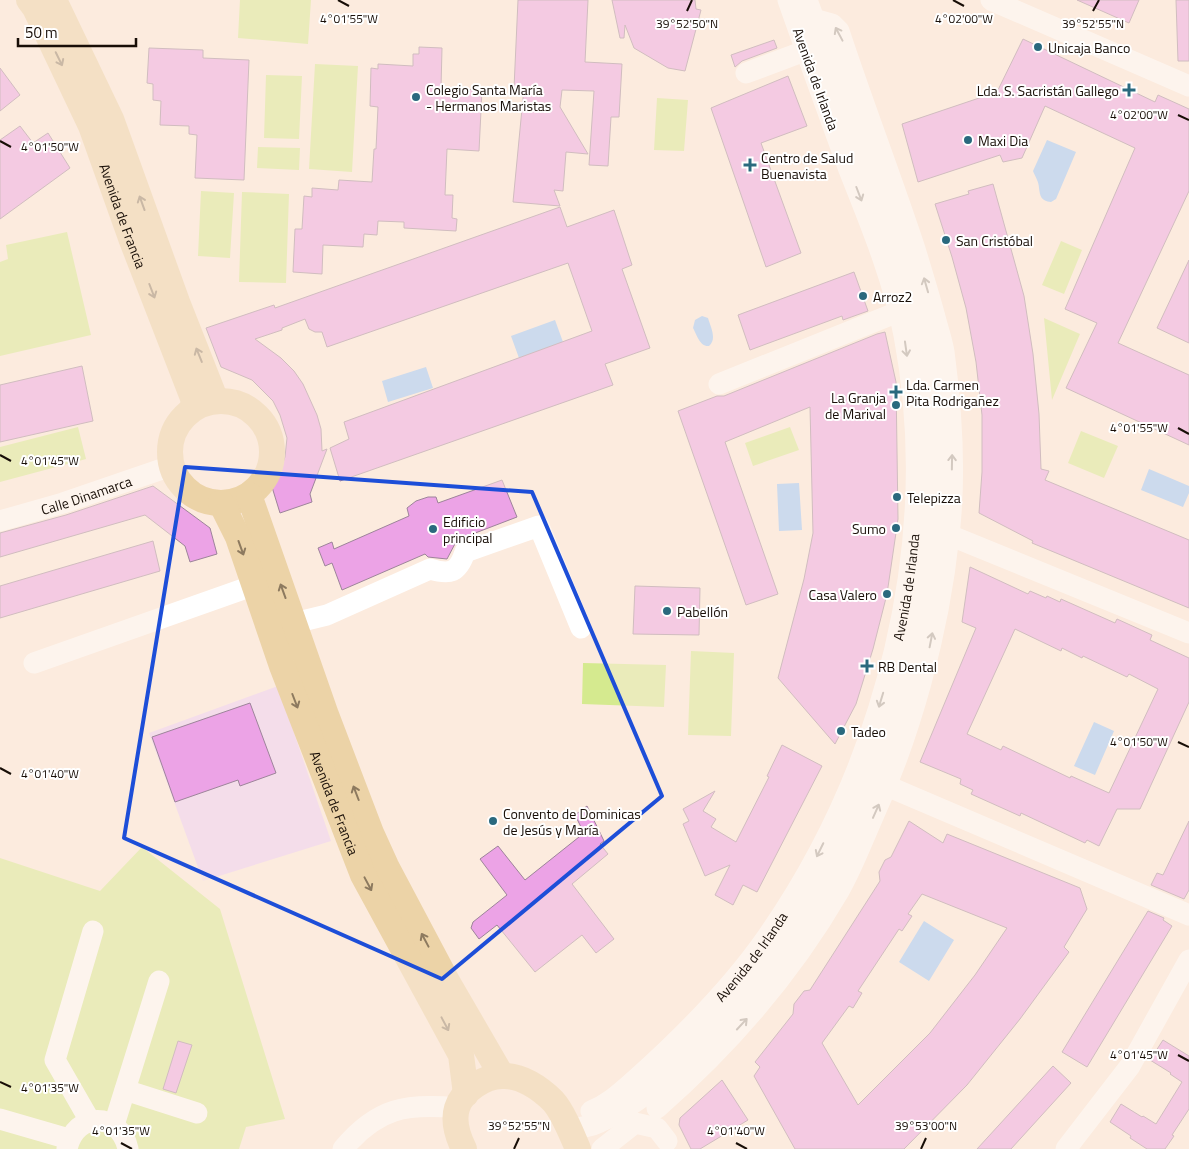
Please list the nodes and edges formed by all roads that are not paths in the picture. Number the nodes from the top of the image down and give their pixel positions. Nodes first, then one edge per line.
1 (29, 0) edge
2 (54, 0) edge
3 (788, 0) edge
4 (991, 0) edge
5 (810, 9) edge
6 (814, 47) junction
7 (746, 73) dead end
8 (1189, 86) edge
9 (891, 202) junction
10 (898, 312) junction
11 (719, 384) dead end
12 (205, 404) junction
13 (171, 466) junction
14 (249, 495) junction
15 (221, 503) junction
16 (0, 521) edge
17 (949, 535) junction
18 (255, 585) junction
19 (294, 623) junction
20 (580, 628) dead end
21 (1189, 633) edge
22 (34, 663) dead end
23 (887, 786) junction
24 (1189, 915) edge
25 (93, 931) dead end
26 (1189, 960) edge
27 (159, 981) dead end
28 (709, 1059) junction
29 (675, 1070) junction
30 (502, 1076) junction
31 (125, 1090) junction
32 (461, 1101) junction
33 (646, 1102) junction
34 (555, 1103) junction
35 (198, 1113) dead end
36 (0, 1119) edge
37 (90, 1121) junction
38 (114, 1125) junction
39 (573, 1139) edge
40 (68, 1144) edge
41 (670, 1145) edge
42 (128, 1149) edge
43 (343, 1149) edge
44 (464, 1149) edge
45 (601, 1149) edge
46 (1066, 1149) edge

1 -> 12 main road, Avenida de Francia
12 -> 2 main road, Avenida de Francia
3 - 6 street, Avenida de Irlanda
4 - 8 street
5 - 6 street, Avenida de Irlanda
9 -> 5 street, Avenida de Irlanda
6 - 7 street
6 - 9 street, Avenida de Irlanda
6 -> 10 street, Avenida de Irlanda
17 -> 9 street, Avenida de Irlanda
9 - 29 street, Avenida de Irlanda
10 - 11 street
10 -> 34 street, Avenida de Irlanda
12 - 13 main road
12 - 14 main road
13 - 15 main road
13 - 16 street, Calle Dinamarca
14 - 15 main road
19 -> 14 main road, Avenida de Francia
15 -> 18 main road, Avenida de Francia
17 - 21 street
23 -> 17 street, Avenida de Irlanda
18 - 22 street
18 -> 32 main road, Avenida de Francia
19 - 20 street
30 -> 19 main road, Avenida de Francia
23 - 24 street
28 -> 23 street, Avenida de Irlanda
25 - 37 street
26 - 46 street
27 - 31 street
28 - 29 street, Avenida de Irlanda
28 - 33 street, Avenida de Irlanda
29 - 33 street, Avenida de Irlanda
30 - 32 main road
30 - 34 main road
31 - 35 street
31 - 38 street
32 - 43 street
32 - 44 main road, Avenida de Francia
33 - 39 street, Avenida de Irlanda
33 - 41 street
33 - 45 street, Avenida de Irlanda
34 - 39 main road
36 - 40 street
37 - 38 street
37 - 40 street
38 - 42 street
41 - 45 street, Avenida de Irlanda

